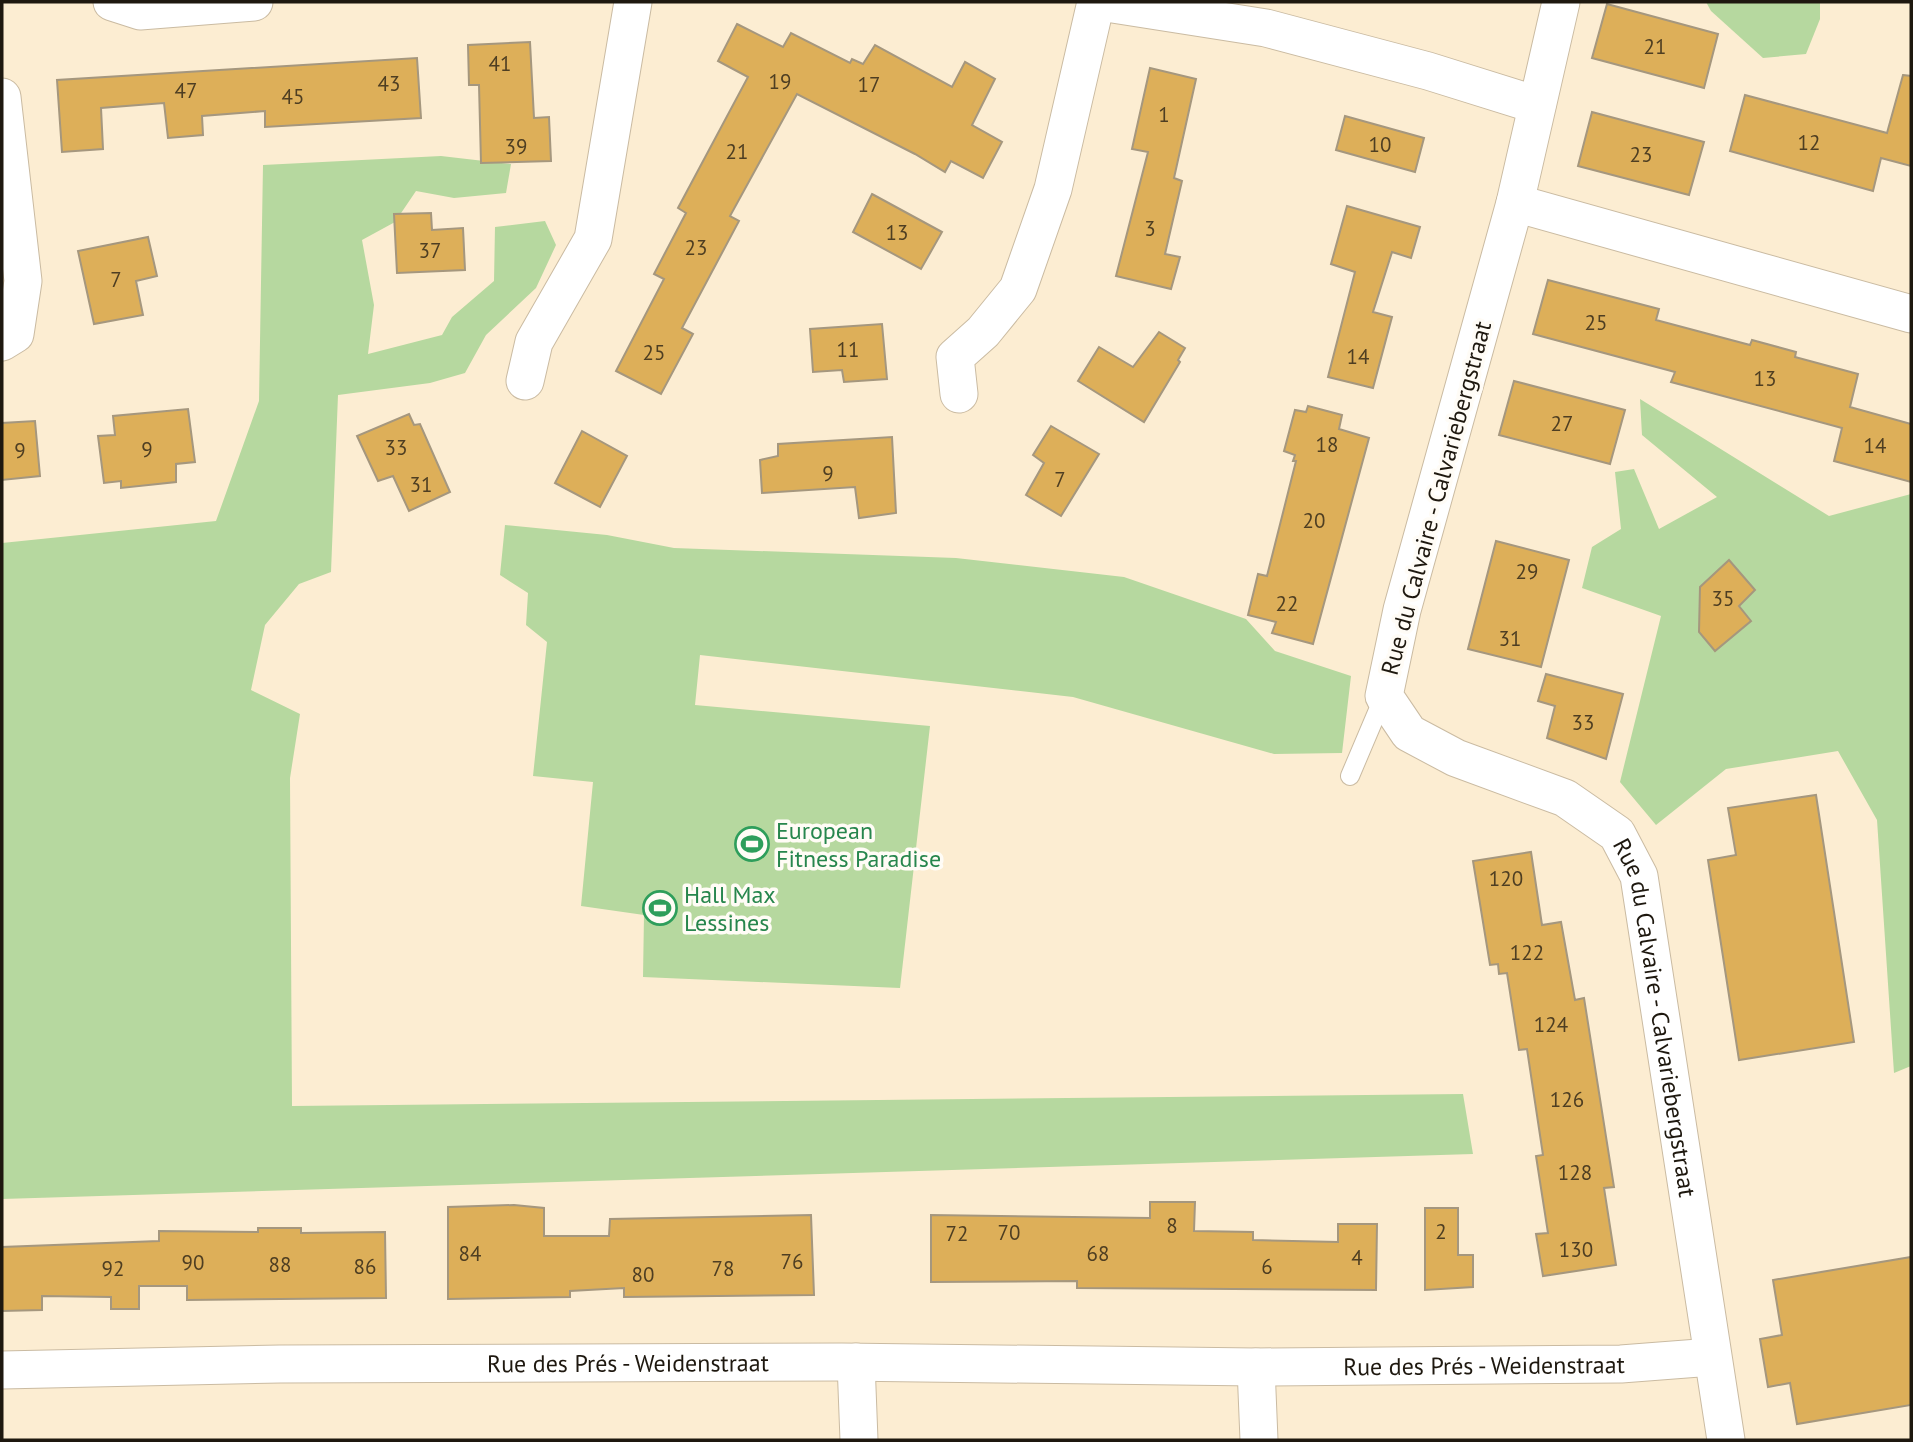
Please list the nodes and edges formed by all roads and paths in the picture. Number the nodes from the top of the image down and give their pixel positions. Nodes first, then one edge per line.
1 (112, 2) edge
2 (254, 2) edge
3 (632, 2) edge
4 (1098, 2) edge
5 (1561, 2) edge
6 (2, 97) edge
7 (1537, 105) junction
8 (1515, 203) junction
9 (1911, 314) edge
10 (2, 342) edge
11 (526, 380) dead end
12 (959, 394) dead end
13 (1384, 696) junction
14 (1350, 776) dead end
15 (1712, 1357) junction
16 (856, 1362) junction
17 (1256, 1367) junction
18 (2, 1370) edge
19 (859, 1440) edge
20 (1259, 1440) edge
21 (1726, 1440) edge

1 - 2 street
3 - 11 street
4 - 7 street
4 - 12 street
5 - 7 street, Rue du Calvaire - Calvariebergstraat
6 - 10 street
7 - 8 street, Rue du Calvaire - Calvariebergstraat
8 - 9 street
8 - 13 street, Rue du Calvaire - Calvariebergstraat
13 - 14 lane
13 - 15 street, Rue du Calvaire - Calvariebergstraat
15 - 17 street, Rue des Prés - Weidenstraat
15 - 21 street, Rue du Calvaire - Calvariebergstraat
16 - 17 street, Rue des Prés - Weidenstraat
16 - 18 street, Rue des Prés - Weidenstraat
16 - 19 street
17 - 20 street

